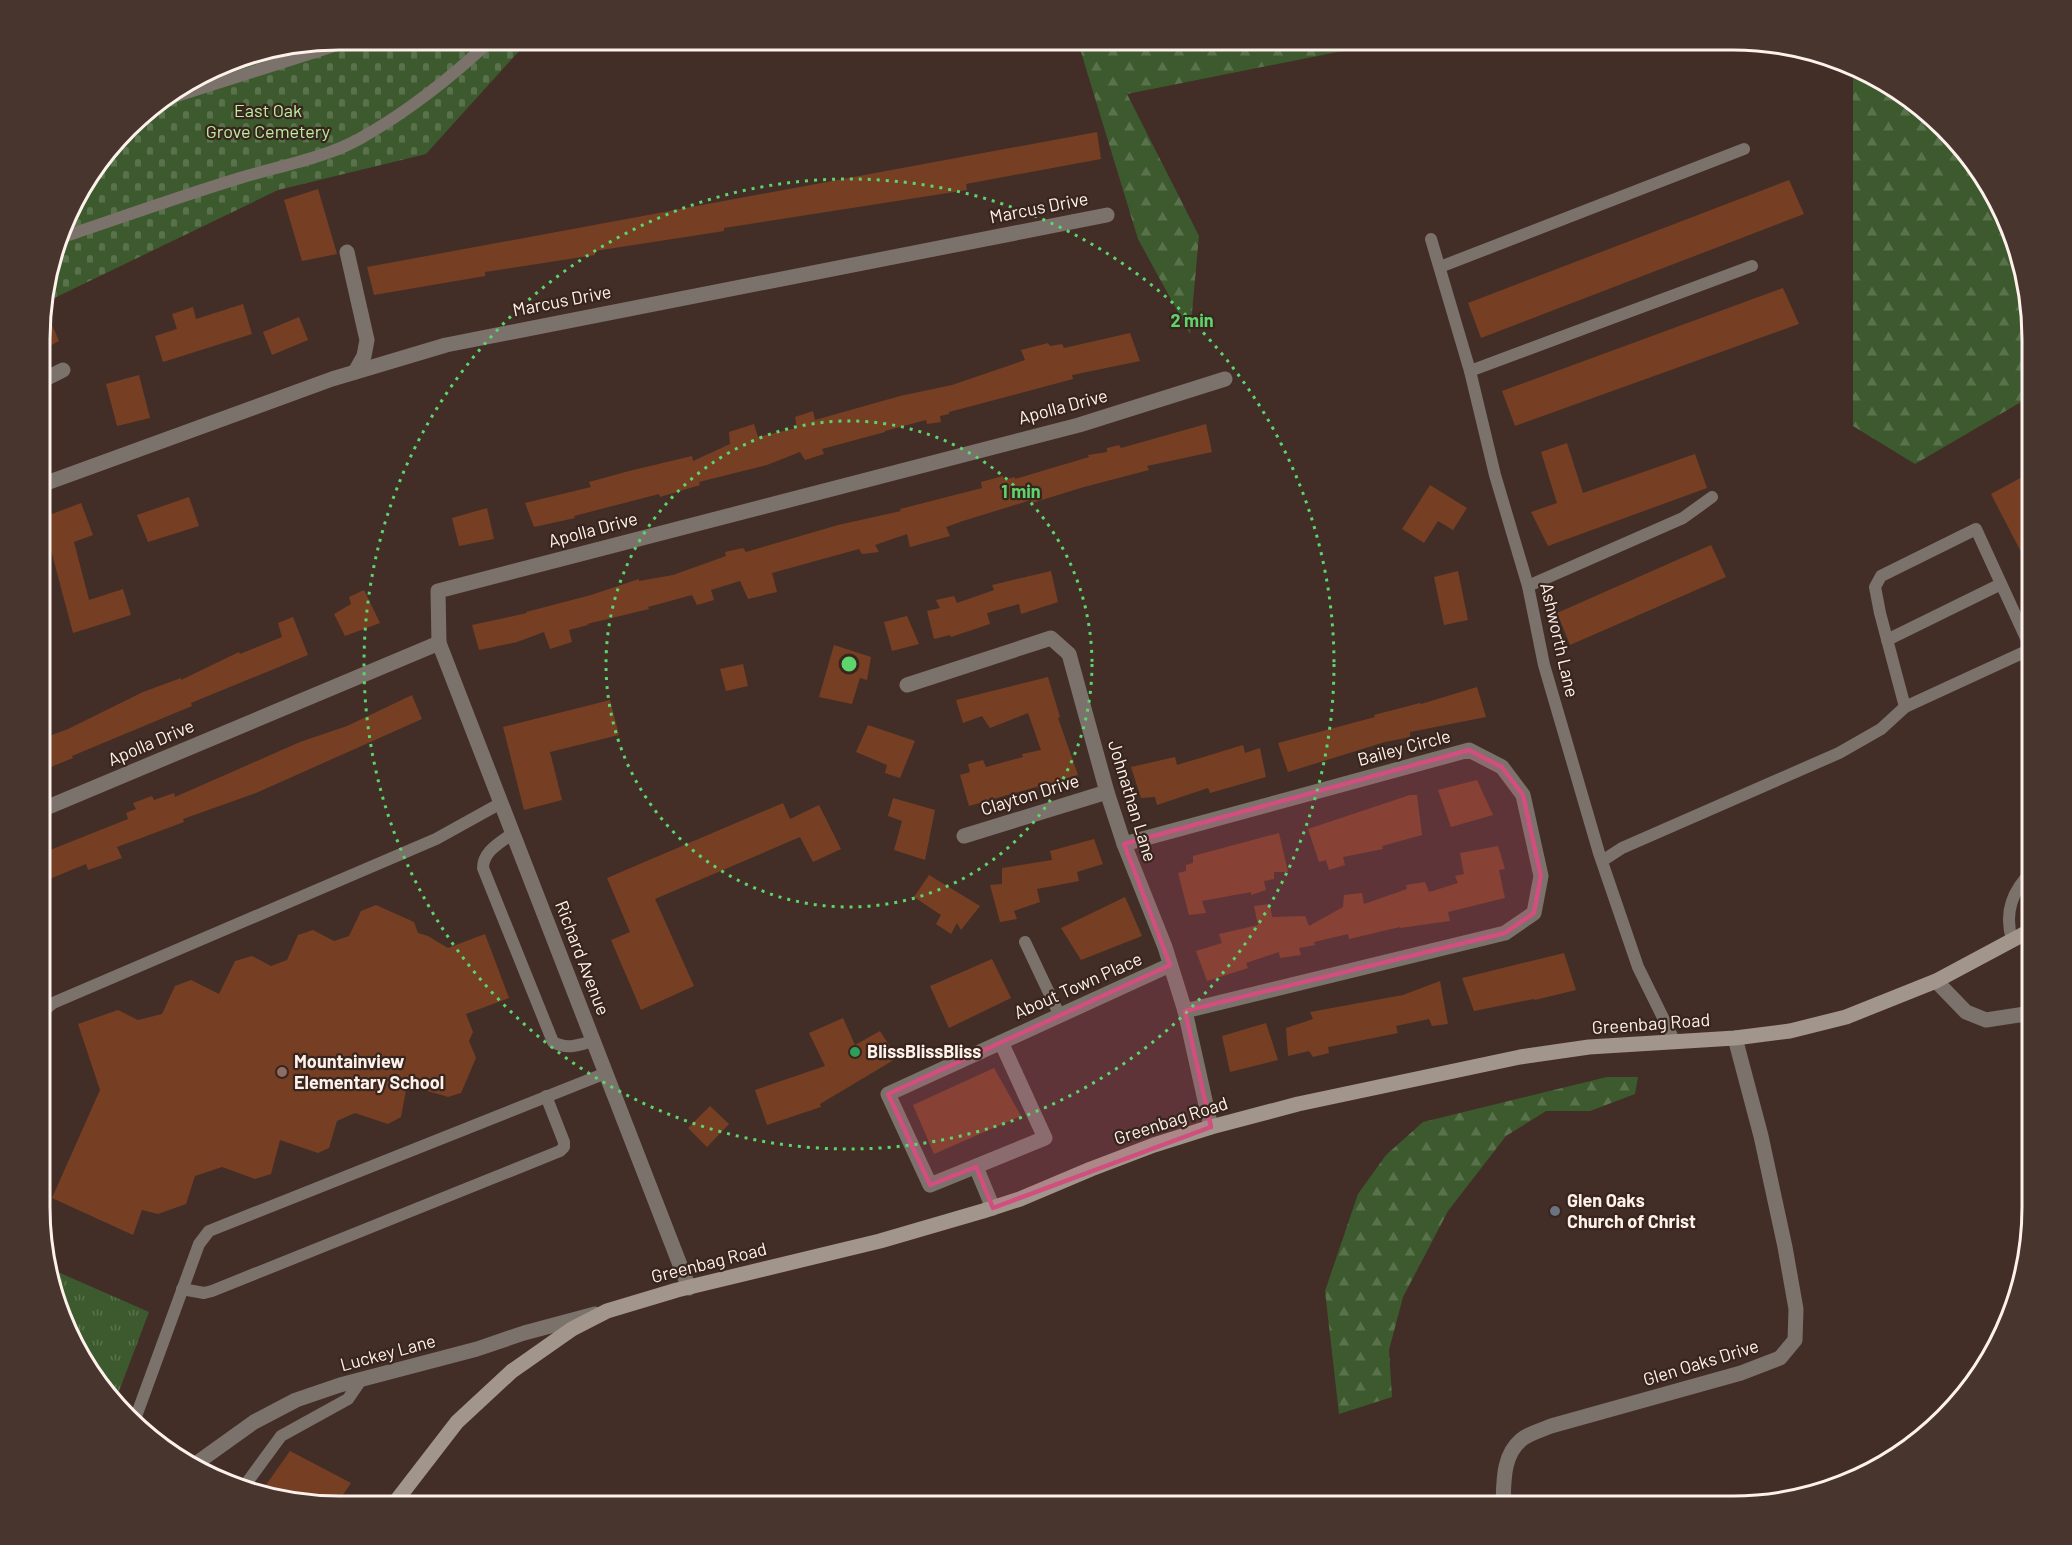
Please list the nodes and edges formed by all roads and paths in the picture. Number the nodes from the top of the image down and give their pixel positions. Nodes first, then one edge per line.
1 (321, 50) edge
2 (479, 50) edge
3 (186, 93) edge
4 (1744, 149) dead end
5 (1107, 215) dead end
6 (69, 235) edge
7 (1431, 239) dead end
8 (347, 252) dead end
9 (1752, 266) dead end
10 (1440, 267) junction
11 (63, 370) dead end
12 (355, 372) junction
13 (1470, 372) junction
14 (50, 376) edge
15 (1225, 379) dead end
16 (50, 478) edge
17 (1712, 497) dead end
18 (2001, 584) junction
19 (1528, 586) junction
20 (2022, 629) edge
21 (1887, 640) junction
22 (439, 643) junction
23 (2022, 655) edge
24 (907, 685) dead end
25 (1905, 707) junction
26 (1107, 792) junction
27 (501, 803) junction
28 (50, 806) edge
29 (513, 833) junction
30 (964, 836) dead end
31 (1124, 844) junction
32 (1602, 861) junction
33 (2022, 885) edge
34 (2022, 935) edge
35 (2012, 940) junction
36 (1025, 942) dead end
37 (1170, 965) junction
38 (1936, 981) junction
39 (50, 1006) edge
40 (1185, 1011) junction
41 (2022, 1015) edge
42 (1060, 1016) junction
43 (1735, 1038) junction
44 (593, 1041) junction
45 (1675, 1041) junction
46 (1001, 1042) junction
47 (606, 1073) junction
48 (546, 1096) junction
49 (1211, 1127) junction
50 (975, 1167) junction
51 (993, 1208) junction
52 (689, 1288) junction
53 (182, 1289) junction
54 (607, 1311) junction
55 (361, 1380) junction
56 (137, 1414) edge
57 (200, 1460) edge
58 (248, 1481) edge
59 (400, 1496) edge
60 (1504, 1496) edge

1 - 3 lane
2 - 6 lane
4 - 10 lane
5 - 12 street, Marcus Drive
7 - 10 lane, Ashworth Lane
8 - 12 street
9 - 13 lane
10 - 13 lane, Ashworth Lane
11 - 14 street
12 - 16 street, Marcus Drive
13 - 19 lane, Ashworth Lane
15 - 22 street, Apolla Drive
17 - 19 lane
18 - 20 lane
18 - 21 lane
18 - 21 lane
19 - 32 lane, Ashworth Lane
21 - 25 lane
22 - 27 street, Richard Avenue
22 - 28 street, Apolla Drive
23 - 25 lane
24 - 26 street, Johnathan Lane
25 - 32 lane
26 - 30 street, Clayton Drive
26 - 31 street, Johnathan Lane
27 - 29 street, Richard Avenue
27 - 39 lane
29 - 44 street, Richard Avenue
29 - 44 lane
31 - 37 street, Johnathan Lane
31 - 40 street, Bailey Circle
32 - 45 lane, Ashworth Lane
33 - 35 lane
34 - 35 main road, Greenbag Road
35 - 38 main road, Greenbag Road
36 - 42 lane
37 - 40 street, Johnathan Lane
37 - 42 street, About Town Place
38 - 41 street
38 - 43 main road, Greenbag Road
40 - 49 street, Johnathan Lane
42 - 46 street, About Town Place
43 - 45 main road, Greenbag Road
43 - 60 street, Glen Oaks Drive
44 - 47 street, Richard Avenue
45 - 49 main road, Greenbag Road
46 - 50 street, About Town Place
46 - 50 street, About Town Place
47 - 48 lane
47 - 52 street, Richard Avenue
48 - 53 lane
48 - 53 lane
49 - 51 main road, Greenbag Road
50 - 51 street
51 - 52 main road, Greenbag Road
52 - 54 main road, Greenbag Road
53 - 56 lane
54 - 55 street, Luckey Lane
54 - 59 main road, Greenbag Road
55 - 57 street, Luckey Lane
55 - 58 lane

